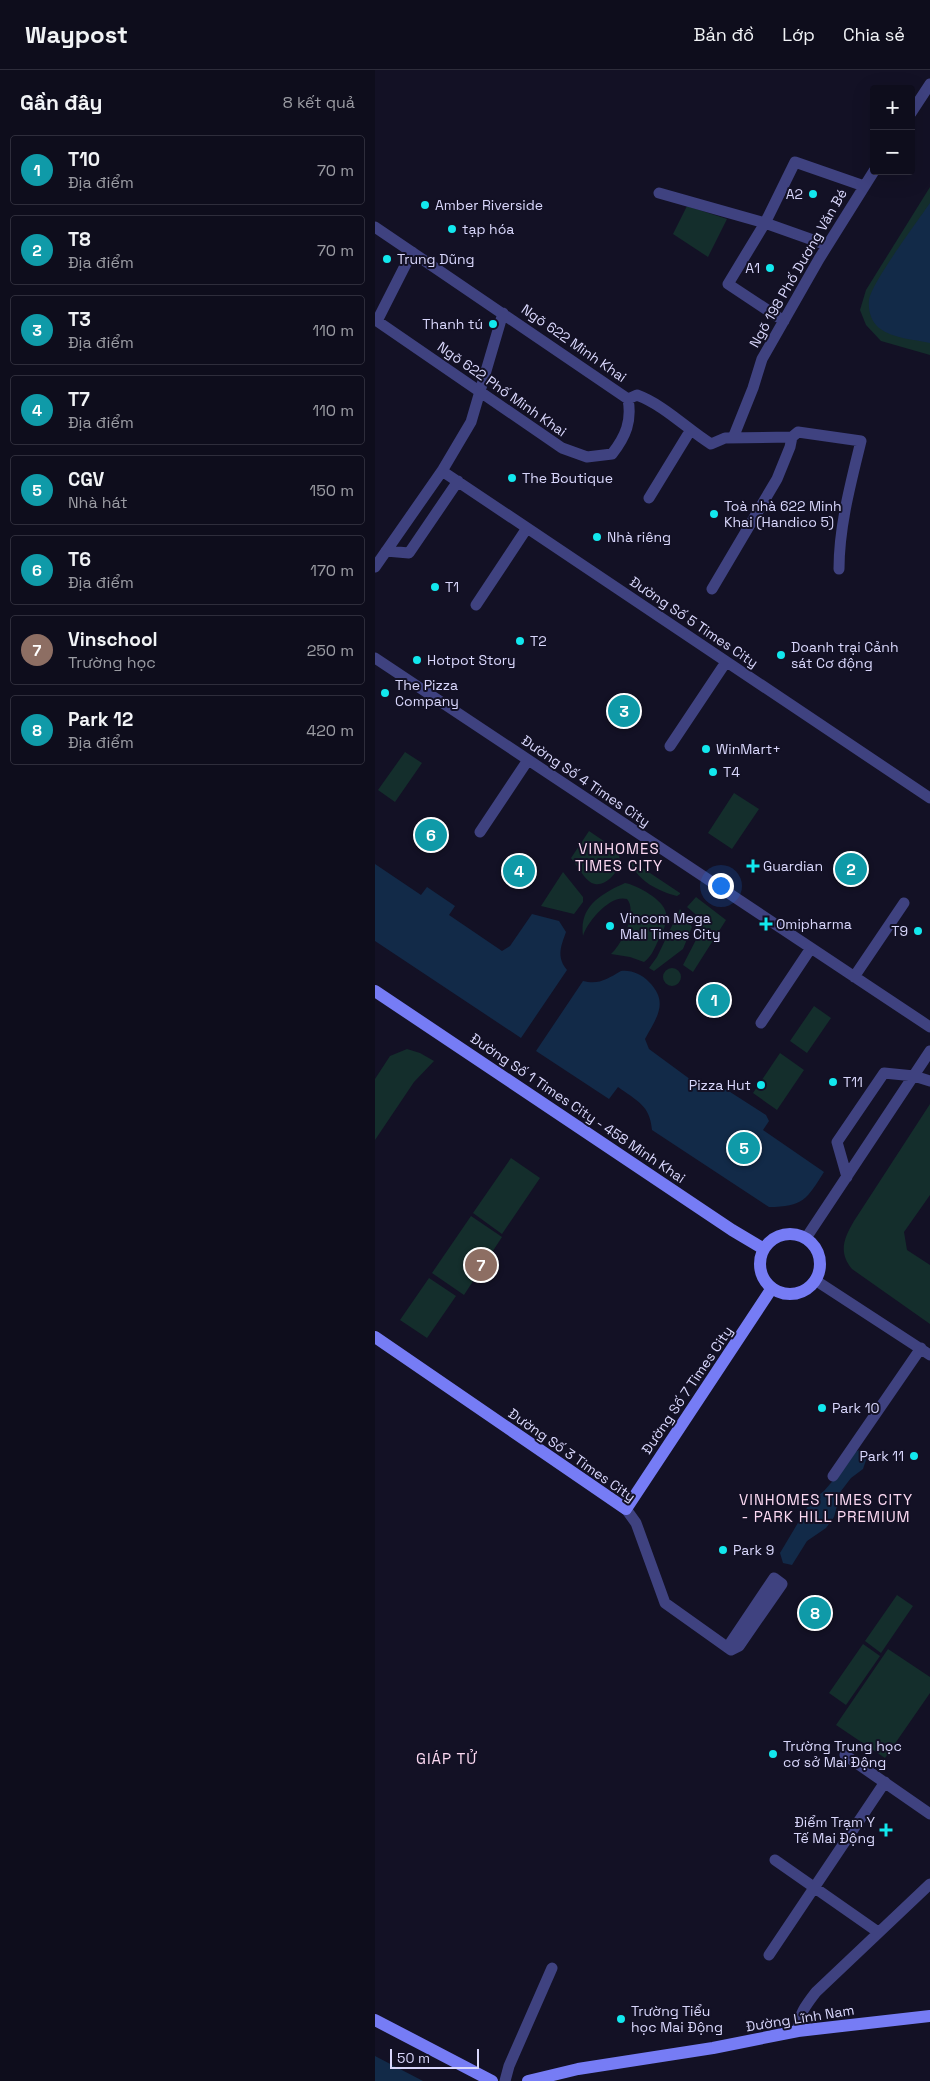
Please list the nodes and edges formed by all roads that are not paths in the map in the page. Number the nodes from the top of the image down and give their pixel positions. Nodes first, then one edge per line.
1 (930, 84) edge
2 (915, 107) edge
3 (871, 175) edge
4 (864, 186) junction
5 (659, 193) dead end
6 (765, 223) junction
7 (375, 227) edge
8 (827, 245) junction
9 (412, 252) junction
10 (503, 313) junction
11 (784, 321) junction
12 (481, 391) junction
13 (628, 399) junction
14 (690, 431) junction
15 (792, 437) junction
16 (733, 438) junction
17 (442, 470) junction
18 (458, 481) junction
19 (649, 498) dead end
20 (527, 528) junction
21 (386, 551) junction
22 (375, 567) edge
23 (839, 569) dead end
24 (712, 589) dead end
25 (476, 605) dead end
26 (375, 658) edge
27 (726, 662) junction
28 (670, 746) dead end
29 (528, 760) junction
30 (930, 798) edge
31 (480, 832) dead end
32 (903, 903) dead end
33 (811, 948) junction
34 (854, 977) junction
35 (375, 991) edge
36 (761, 1023) dead end
37 (930, 1028) edge
38 (930, 1052) edge
39 (914, 1076) junction
40 (930, 1081) edge
41 (847, 1177) junction
42 (806, 1238) junction
43 (764, 1249) junction
44 (815, 1280) junction
45 (772, 1288) junction
46 (375, 1337) edge
47 (925, 1351) edge
48 (833, 1476) dead end
49 (626, 1509) junction
50 (731, 1650) junction
51 (845, 1755) dead end
52 (885, 1782) junction
53 (930, 1814) edge
54 (775, 1860) dead end
55 (930, 1884) edge
56 (814, 1888) junction
57 (878, 1932) junction
58 (769, 1955) dead end
59 (552, 1968) dead end
60 (930, 2016) edge
61 (375, 2020) edge
62 (798, 2031) junction
63 (492, 2081) edge
64 (505, 2081) edge
65 (528, 2081) edge

1 - 2 street
3 - 4 street, Ngõ 198 Phố Dương Văn Bé
4 - 6 street
4 - 8 street, Ngõ 198 Phố Dương Văn Bé
5 - 6 street
6 - 8 street
6 - 11 street
7 - 9 street
8 - 11 street, Ngõ 198 Phố Dương Văn Bé
9 - 10 street
9 - 12 street, Ngõ 622 Phố Minh Khai
10 - 12 street
10 - 13 street, Ngõ 622 Minh Khai
11 - 16 street, Ngõ 198 Phố Dương Văn Bé
12 - 13 street, Ngõ 622 Phố Minh Khai
12 - 17 street
13 - 14 street
14 - 16 street
14 - 19 street
15 - 16 street
15 - 23 street
15 - 24 street
17 - 18 street, Đường Số 5 Times City
17 - 21 street
18 - 20 street, Đường Số 5 Times City
18 - 21 street
20 - 25 street
20 - 27 street, Đường Số 5 Times City
21 - 22 street
26 - 29 street, Đường Số 4 Times City
27 - 28 street
27 - 30 street, Đường Số 5 Times City
29 - 31 street
29 - 33 street, Đường Số 4 Times City
32 - 34 street
33 - 34 street, Đường Số 4 Times City
33 - 36 street
34 - 37 street, Đường Số 4 Times City
35 - 43 street, Đường Số 1 Times City - 458 Minh Khai
38 - 39 street
39 - 40 street
39 - 41 street
39 - 41 street
41 - 42 street
42 - 43 street
42 - 44 street
43 - 45 street
44 - 45 street
44 - 47 street
45 - 49 street, Đường Số 7 Times City
46 - 49 street, Đường Số 3 Times City
47 - 48 street
49 - 50 street, Đường Số 3 Times City
50 - 50 street
51 - 52 street
52 - 53 street
52 - 56 street
54 - 56 street
55 - 57 street
56 - 57 street
56 - 58 street
57 - 62 street
59 - 64 street
60 - 62 street, Đường Lĩnh Nam
61 - 63 street
62 - 65 street, Đường Lĩnh Nam

